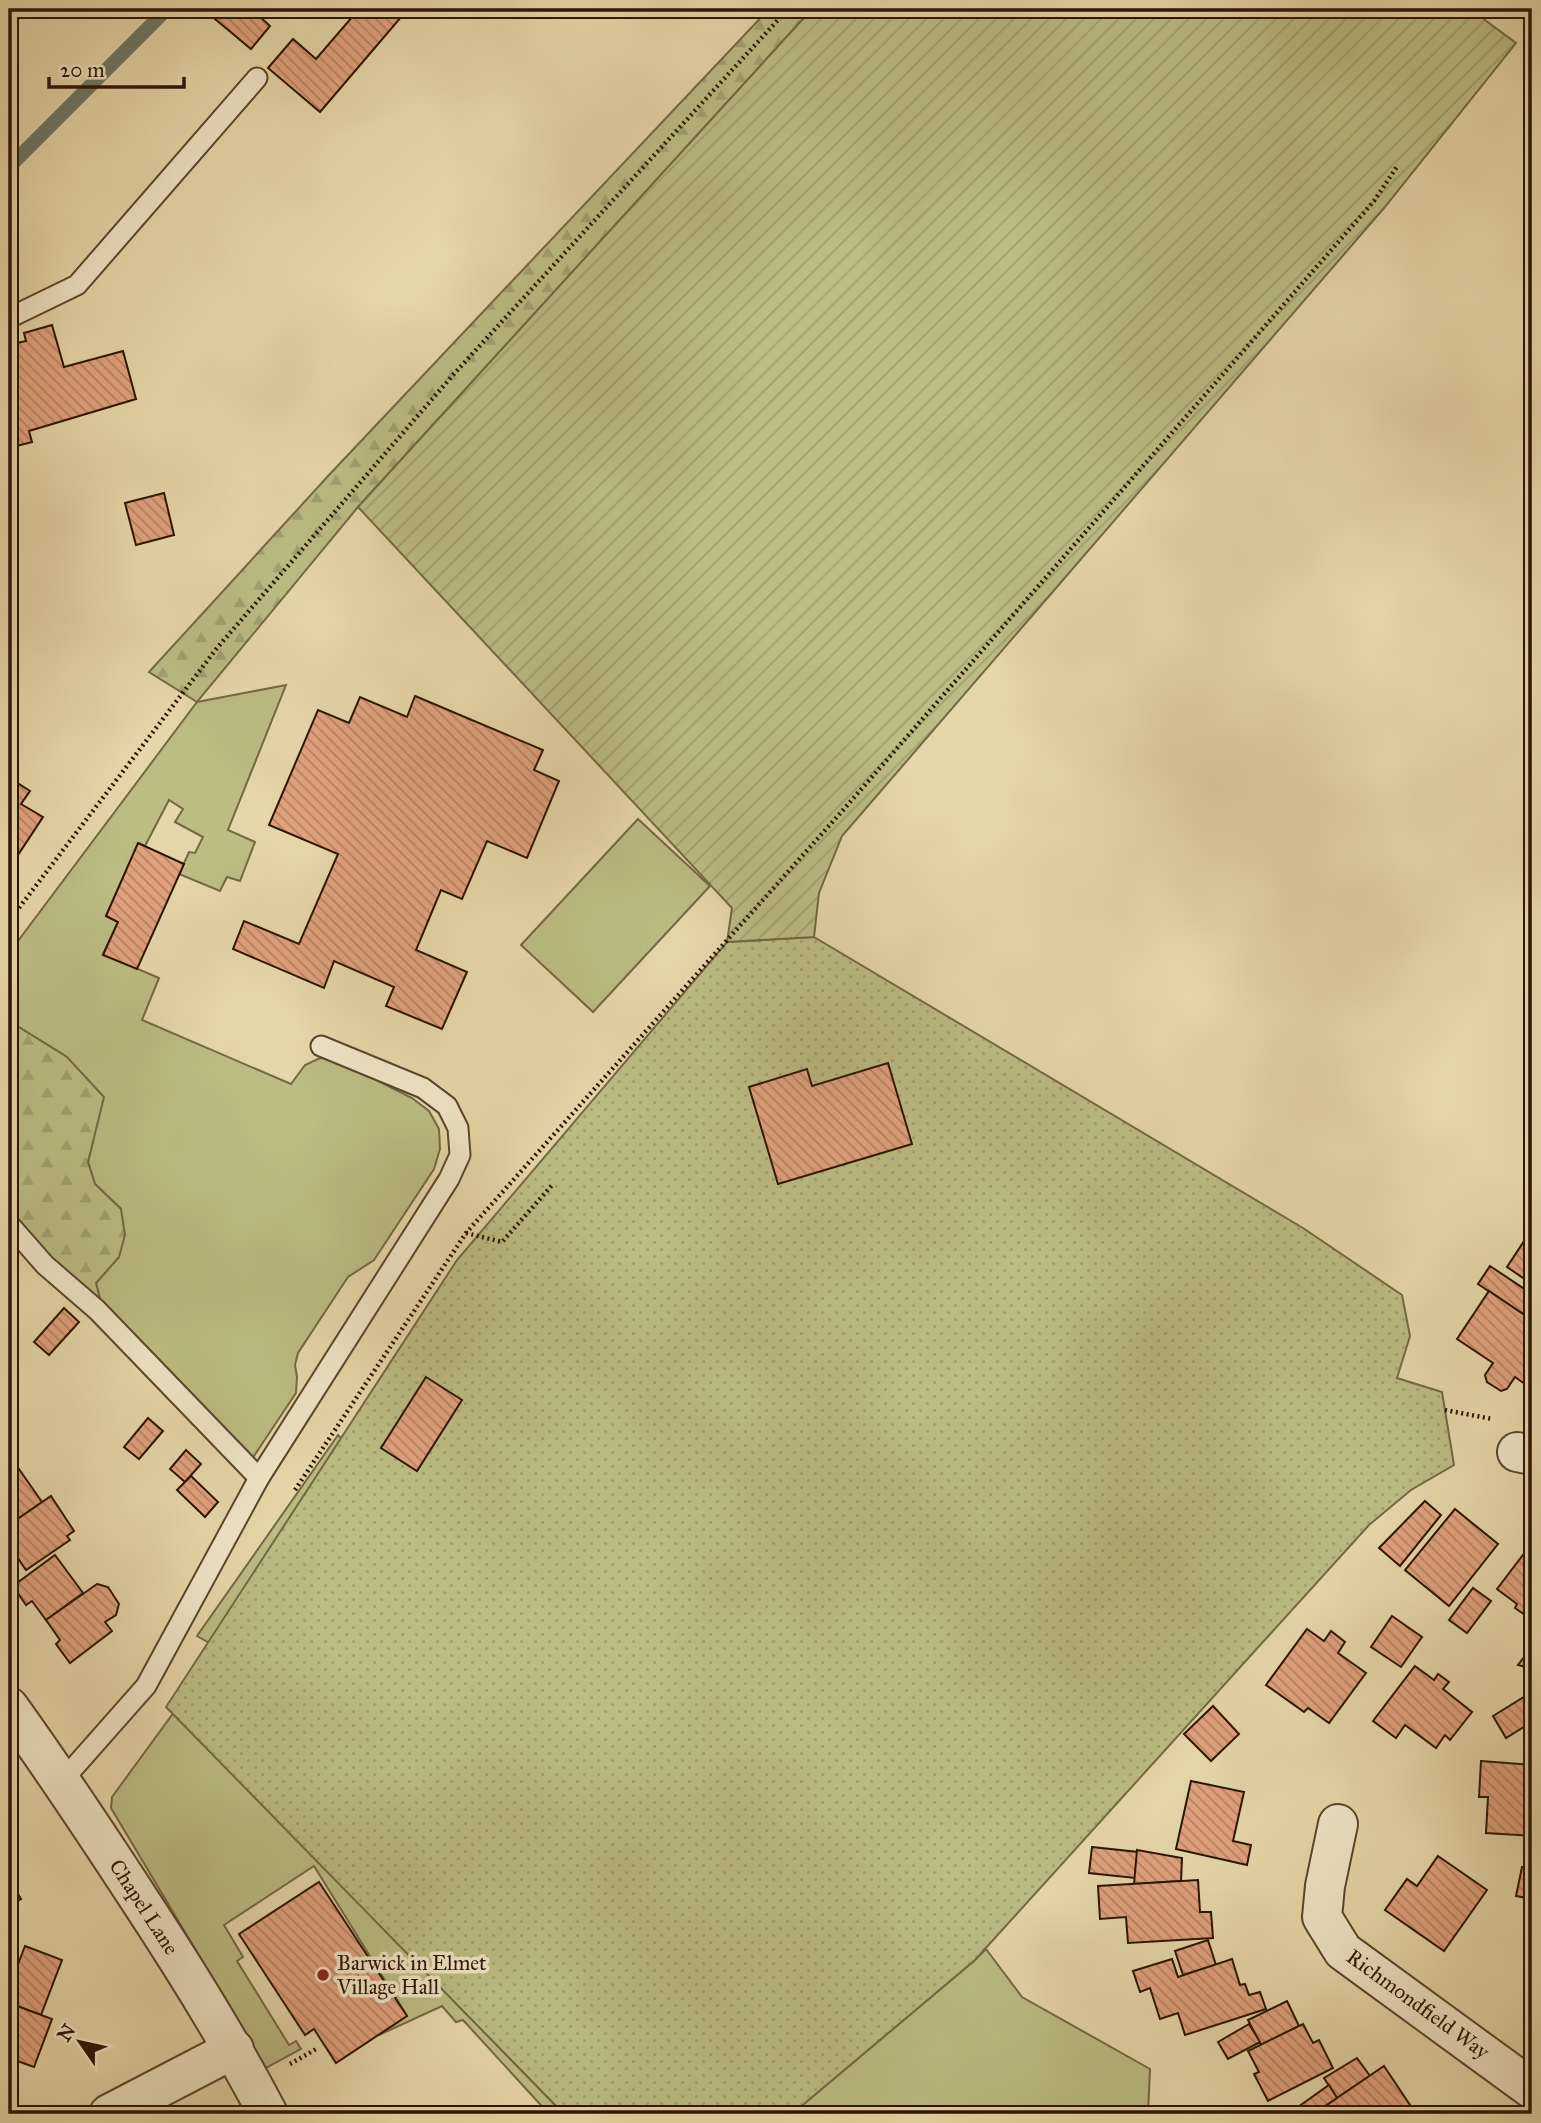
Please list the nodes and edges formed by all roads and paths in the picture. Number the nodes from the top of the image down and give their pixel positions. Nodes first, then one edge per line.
1 (788, 9) edge
2 (257, 78) dead end
3 (1398, 165) dead end
4 (9, 318) edge
5 (9, 921) edge
6 (321, 1046) dead end
7 (553, 1184) dead end
8 (9, 1224) edge
9 (466, 1233) junction
10 (260, 1478) junction
11 (291, 1495) dead end
12 (9, 1707) edge
13 (62, 1781) junction
14 (1347, 1819) dead end
15 (234, 2049) junction
16 (1532, 2089) edge
17 (109, 2114) edge
18 (268, 2114) edge

1 - 5 path
2 - 4 lane
3 - 9 path
6 - 10 lane
7 - 9 path
8 - 10 lane
9 - 11 path
10 - 13 lane
12 - 13 street, Chapel Lane
13 - 15 street, Chapel Lane
14 - 16 street, Richmondfield Way
15 - 17 street
15 - 18 street, Chapel Lane

